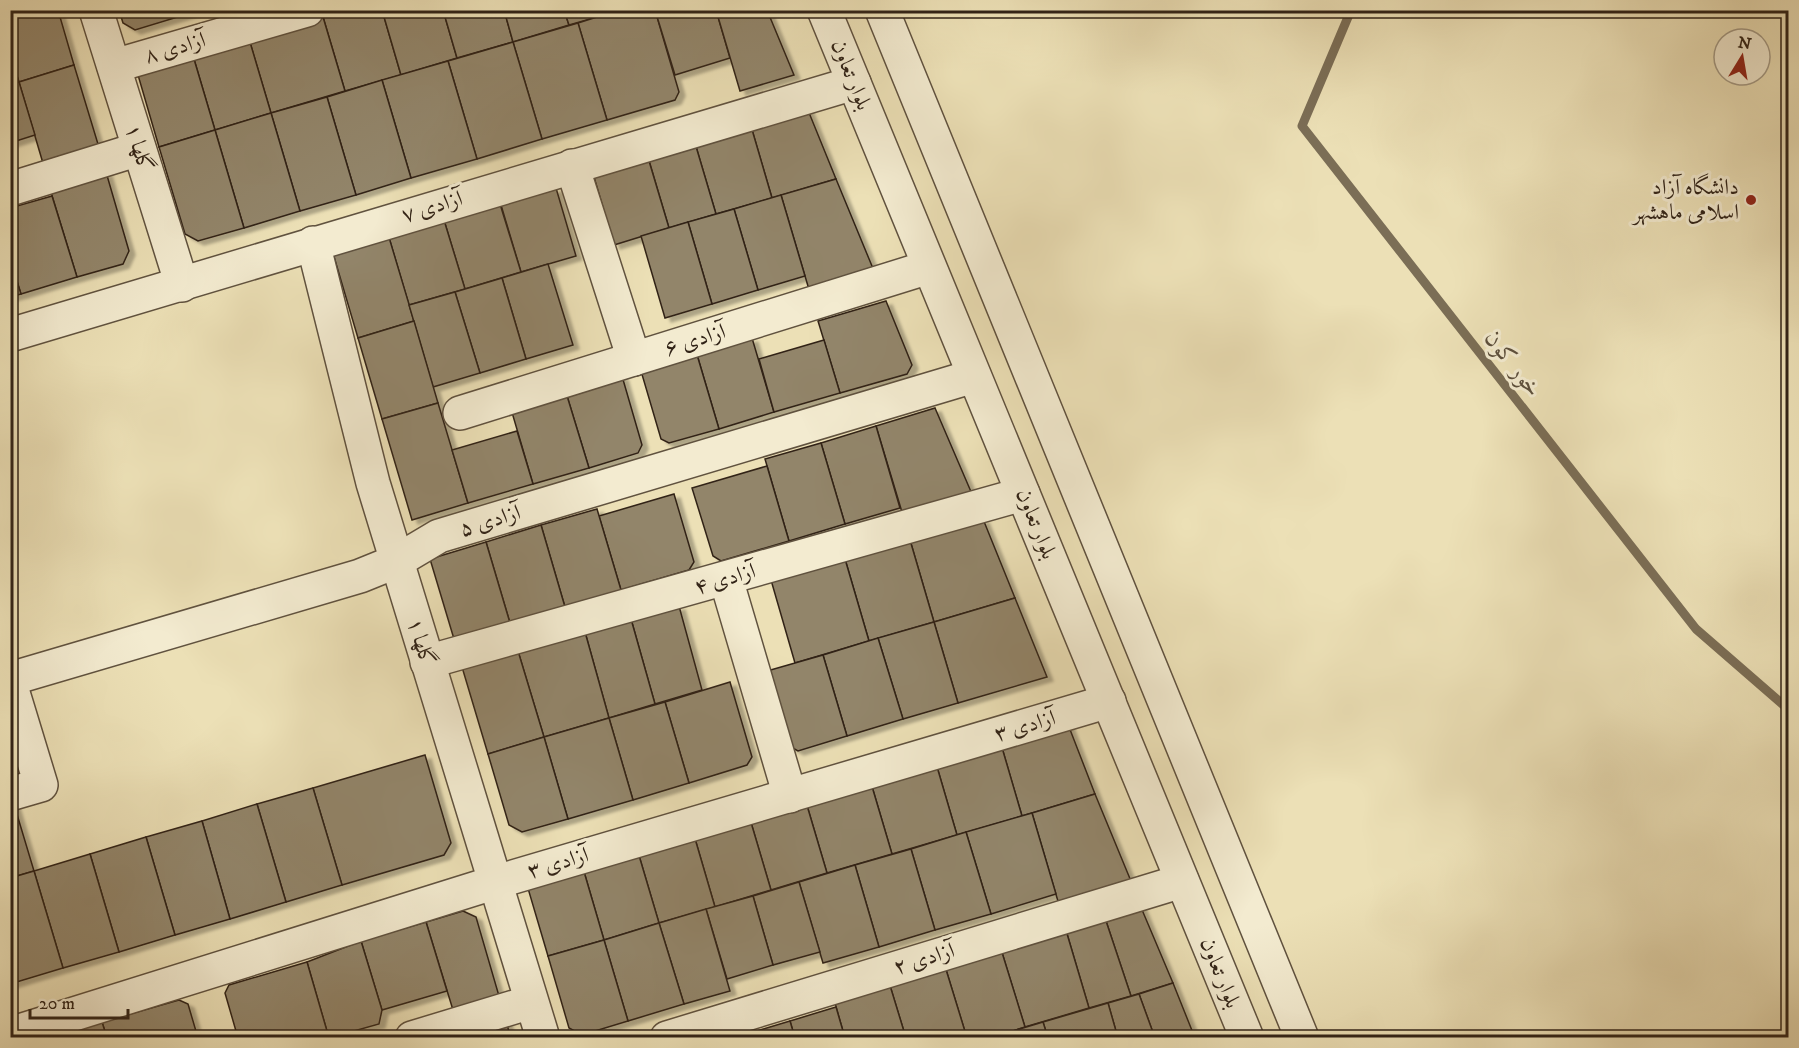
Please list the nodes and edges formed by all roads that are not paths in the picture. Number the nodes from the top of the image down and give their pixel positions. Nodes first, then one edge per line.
1 (96, 10) edge
2 (307, 10) edge
3 (824, 10) edge
4 (882, 10) edge
5 (114, 66) junction
6 (854, 83) junction
7 (139, 149) junction
8 (572, 166) junction
9 (10, 189) edge
10 (313, 243) junction
11 (929, 267) junction
12 (182, 285) junction
13 (10, 335) edge
14 (634, 359) junction
15 (974, 376) junction
16 (460, 413) dead end
17 (1023, 494) junction
18 (397, 561) junction
19 (726, 579) junction
20 (427, 662) junction
21 (10, 681) edge
22 (1109, 701) junction
23 (10, 794) edge
24 (790, 795) junction
25 (1182, 881) junction
26 (493, 883) junction
27 (531, 1002) junction
28 (10, 1034) edge
29 (412, 1038) edge
30 (543, 1038) edge
31 (667, 1038) edge
32 (1247, 1038) edge
33 (1302, 1038) edge

1 - 5 street, گلها ۱
2 - 5 street, آزادی ۸
3 - 6 street, بلوار تعاون
4 - 33 street
5 - 7 street, گلها ۱
6 - 8 street, آزادی ۷
6 - 11 street, بلوار تعاون
7 - 9 street
7 - 12 street, گلها ۱
8 - 10 street, آزادی ۷
8 - 14 street
10 - 12 street, آزادی ۷
10 - 18 street, گلها ۱
11 - 14 street, آزادی ۶
11 - 15 street, بلوار تعاون
12 - 13 street, آزادی ۷
14 - 16 street, آزادی ۶
15 - 17 street, بلوار تعاون
15 - 18 street, آزادی ۵
17 - 19 street, آزادی ۴
17 - 22 street, بلوار تعاون
18 - 20 street, گلها ۱
18 - 21 street, آزادی ۵
19 - 20 street, آزادی ۴
19 - 24 street
20 - 26 street, گلها ۱
21 - 23 street
22 - 24 street, آزادی ۳
22 - 25 street, بلوار تعاون
24 - 26 street, آزادی ۳
25 - 31 street, آزادی ۲
25 - 32 street, بلوار تعاون
26 - 27 street, گلها ۱
26 - 28 street, آزادی ۳
27 - 29 street
27 - 30 street, گلها ۱

